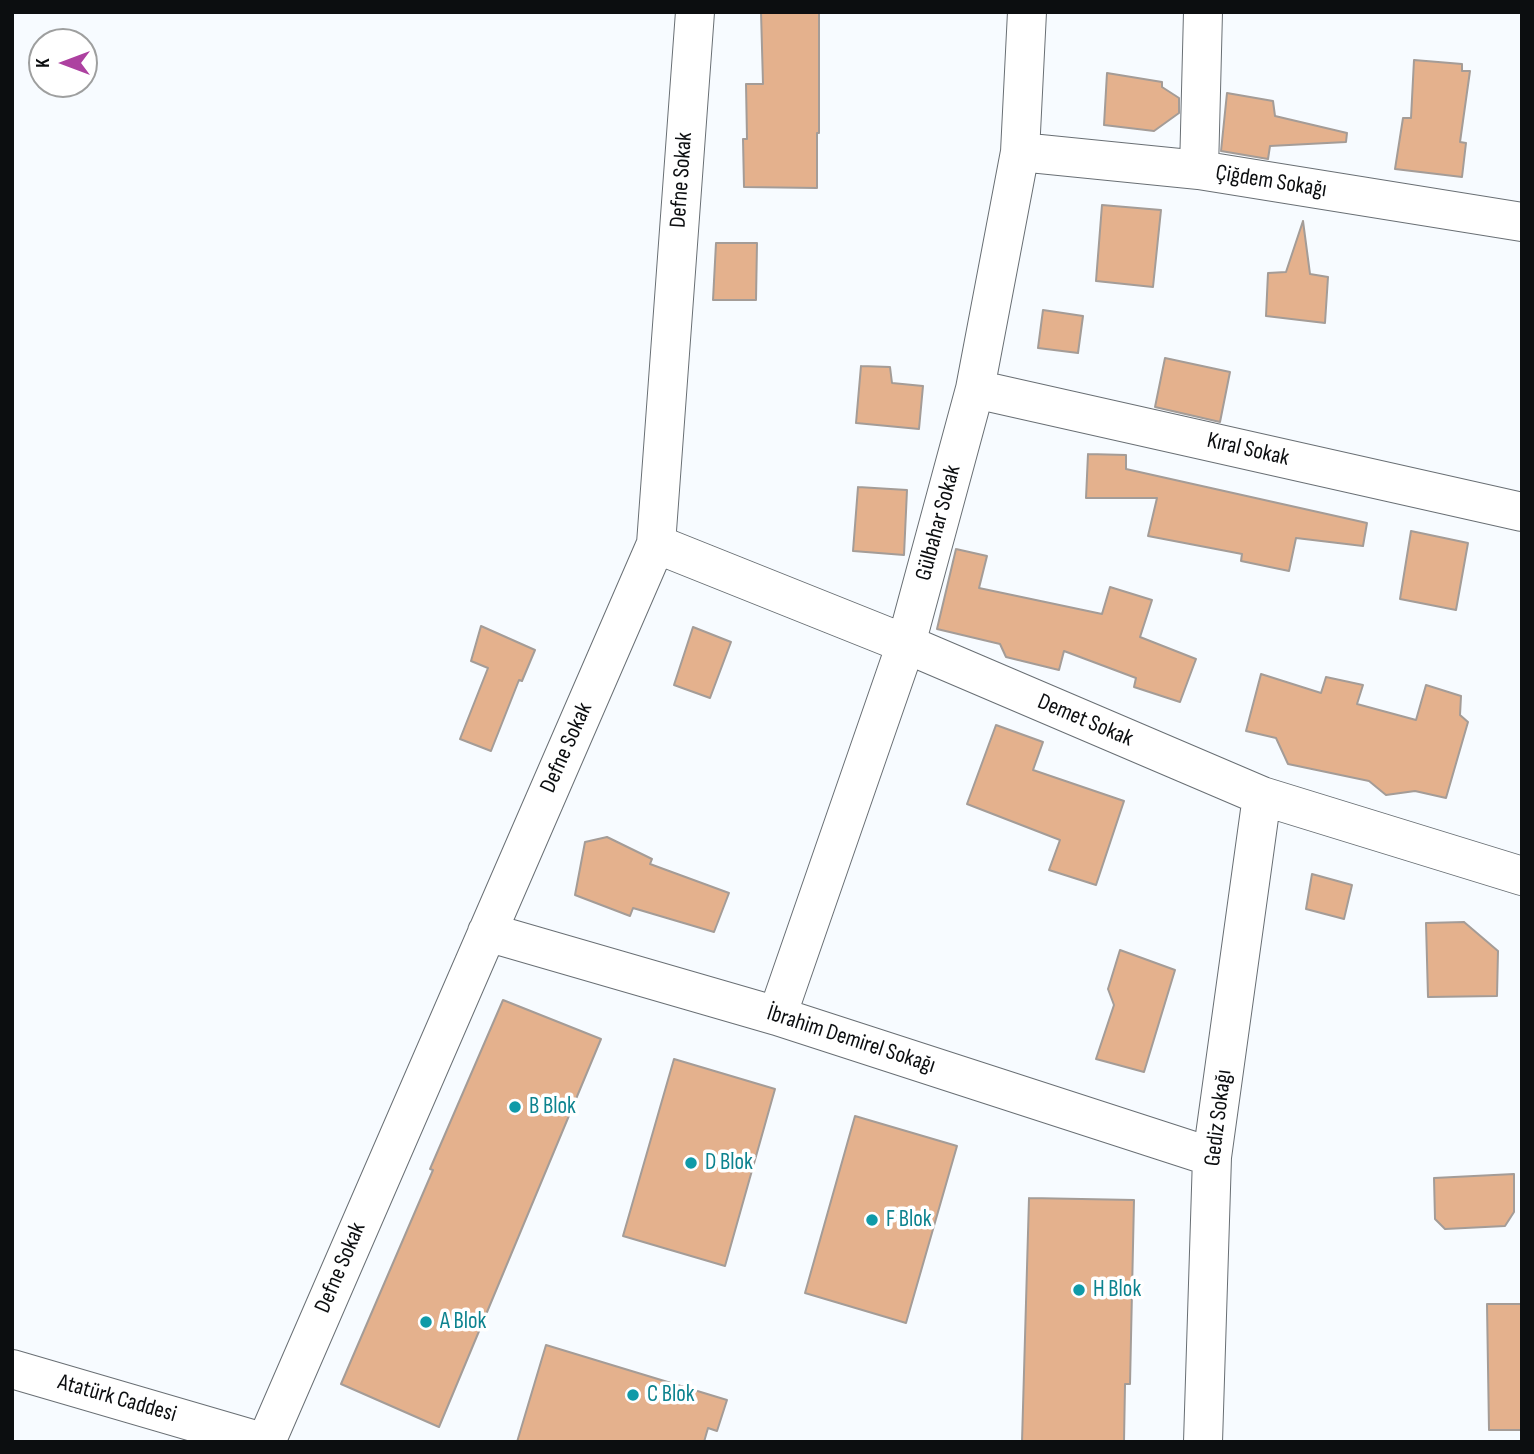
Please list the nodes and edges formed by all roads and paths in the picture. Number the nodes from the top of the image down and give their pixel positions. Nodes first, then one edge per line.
1 (695, 12) edge
2 (1027, 12) edge
3 (1203, 12) edge
4 (1020, 152) junction
5 (1199, 170) junction
6 (1522, 222) edge
7 (975, 389) junction
8 (1522, 512) edge
9 (656, 544) junction
10 (906, 644) junction
11 (1262, 796) junction
12 (1522, 876) edge
13 (487, 932) junction
14 (777, 1016) junction
15 (1212, 1157) junction
16 (12, 1368) edge
17 (264, 1442) edge
18 (1203, 1442) edge

1 - 9 street, Defne Sokak
2 - 4 street, Gülbahar Sokak
3 - 5 street
4 - 5 street, Çiğdem Sokağı
4 - 7 street, Gülbahar Sokak
5 - 6 street, Çiğdem Sokağı
7 - 8 street, Kıral Sokak
7 - 10 street, Gülbahar Sokak
9 - 10 street, Demet Sokak
9 - 13 street, Defne Sokak
10 - 11 street, Demet Sokak
10 - 14 street, Gülbahar Sokak
11 - 12 street, Demet Sokak
11 - 15 street, Gediz Sokağı
13 - 14 street, İbrahim Demirel Sokağı
13 - 17 street, Defne Sokak
14 - 15 street, İbrahim Demirel Sokağı
15 - 18 street, Gediz Sokağı
16 - 17 street, Atatürk Caddesi

